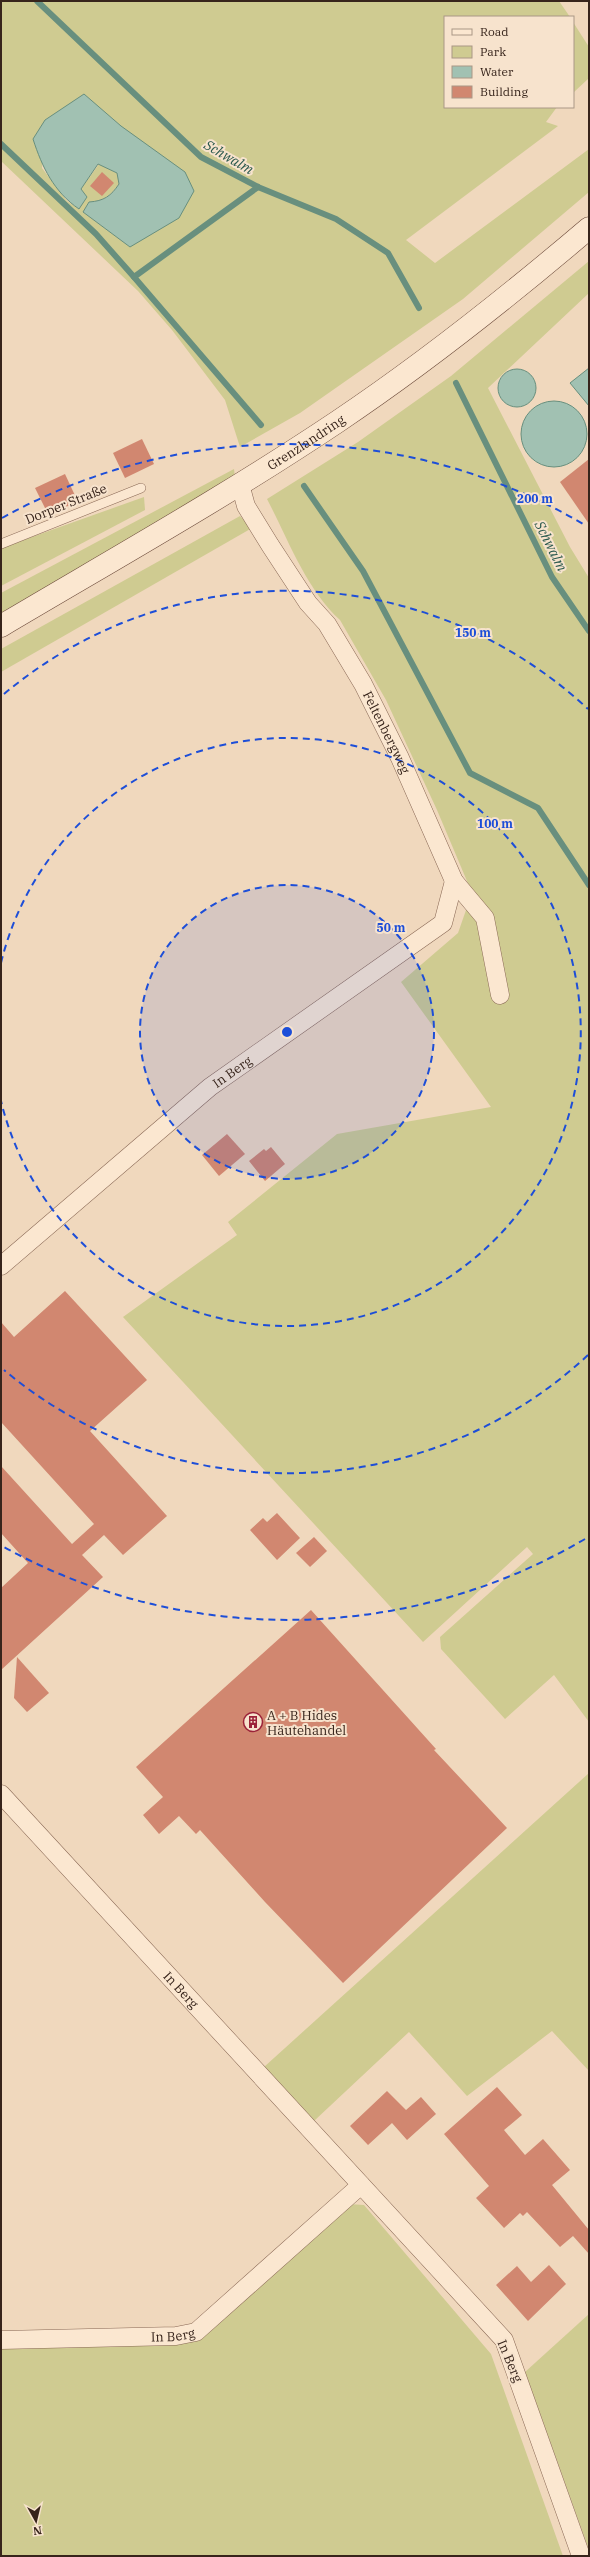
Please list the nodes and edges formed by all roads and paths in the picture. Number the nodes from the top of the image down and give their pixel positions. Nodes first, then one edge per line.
1 (589, 228) edge
2 (240, 484) junction
3 (141, 488) dead end
4 (1, 544) edge
5 (1, 626) edge
6 (454, 881) junction
7 (500, 995) dead end
8 (1, 1266) edge
9 (1, 1794) edge
10 (361, 2185) junction
11 (1, 2340) edge
12 (581, 2556) edge

1 - 2 main road, Grenzlandring
2 - 5 main road, Grenzlandring
2 - 6 street, Feltenbergweg
3 - 4 lane, Dorper Straße
6 - 7 street, Feltenbergweg
6 - 8 street, In Berg
9 - 10 street, In Berg
10 - 11 street, In Berg
10 - 12 street, In Berg

